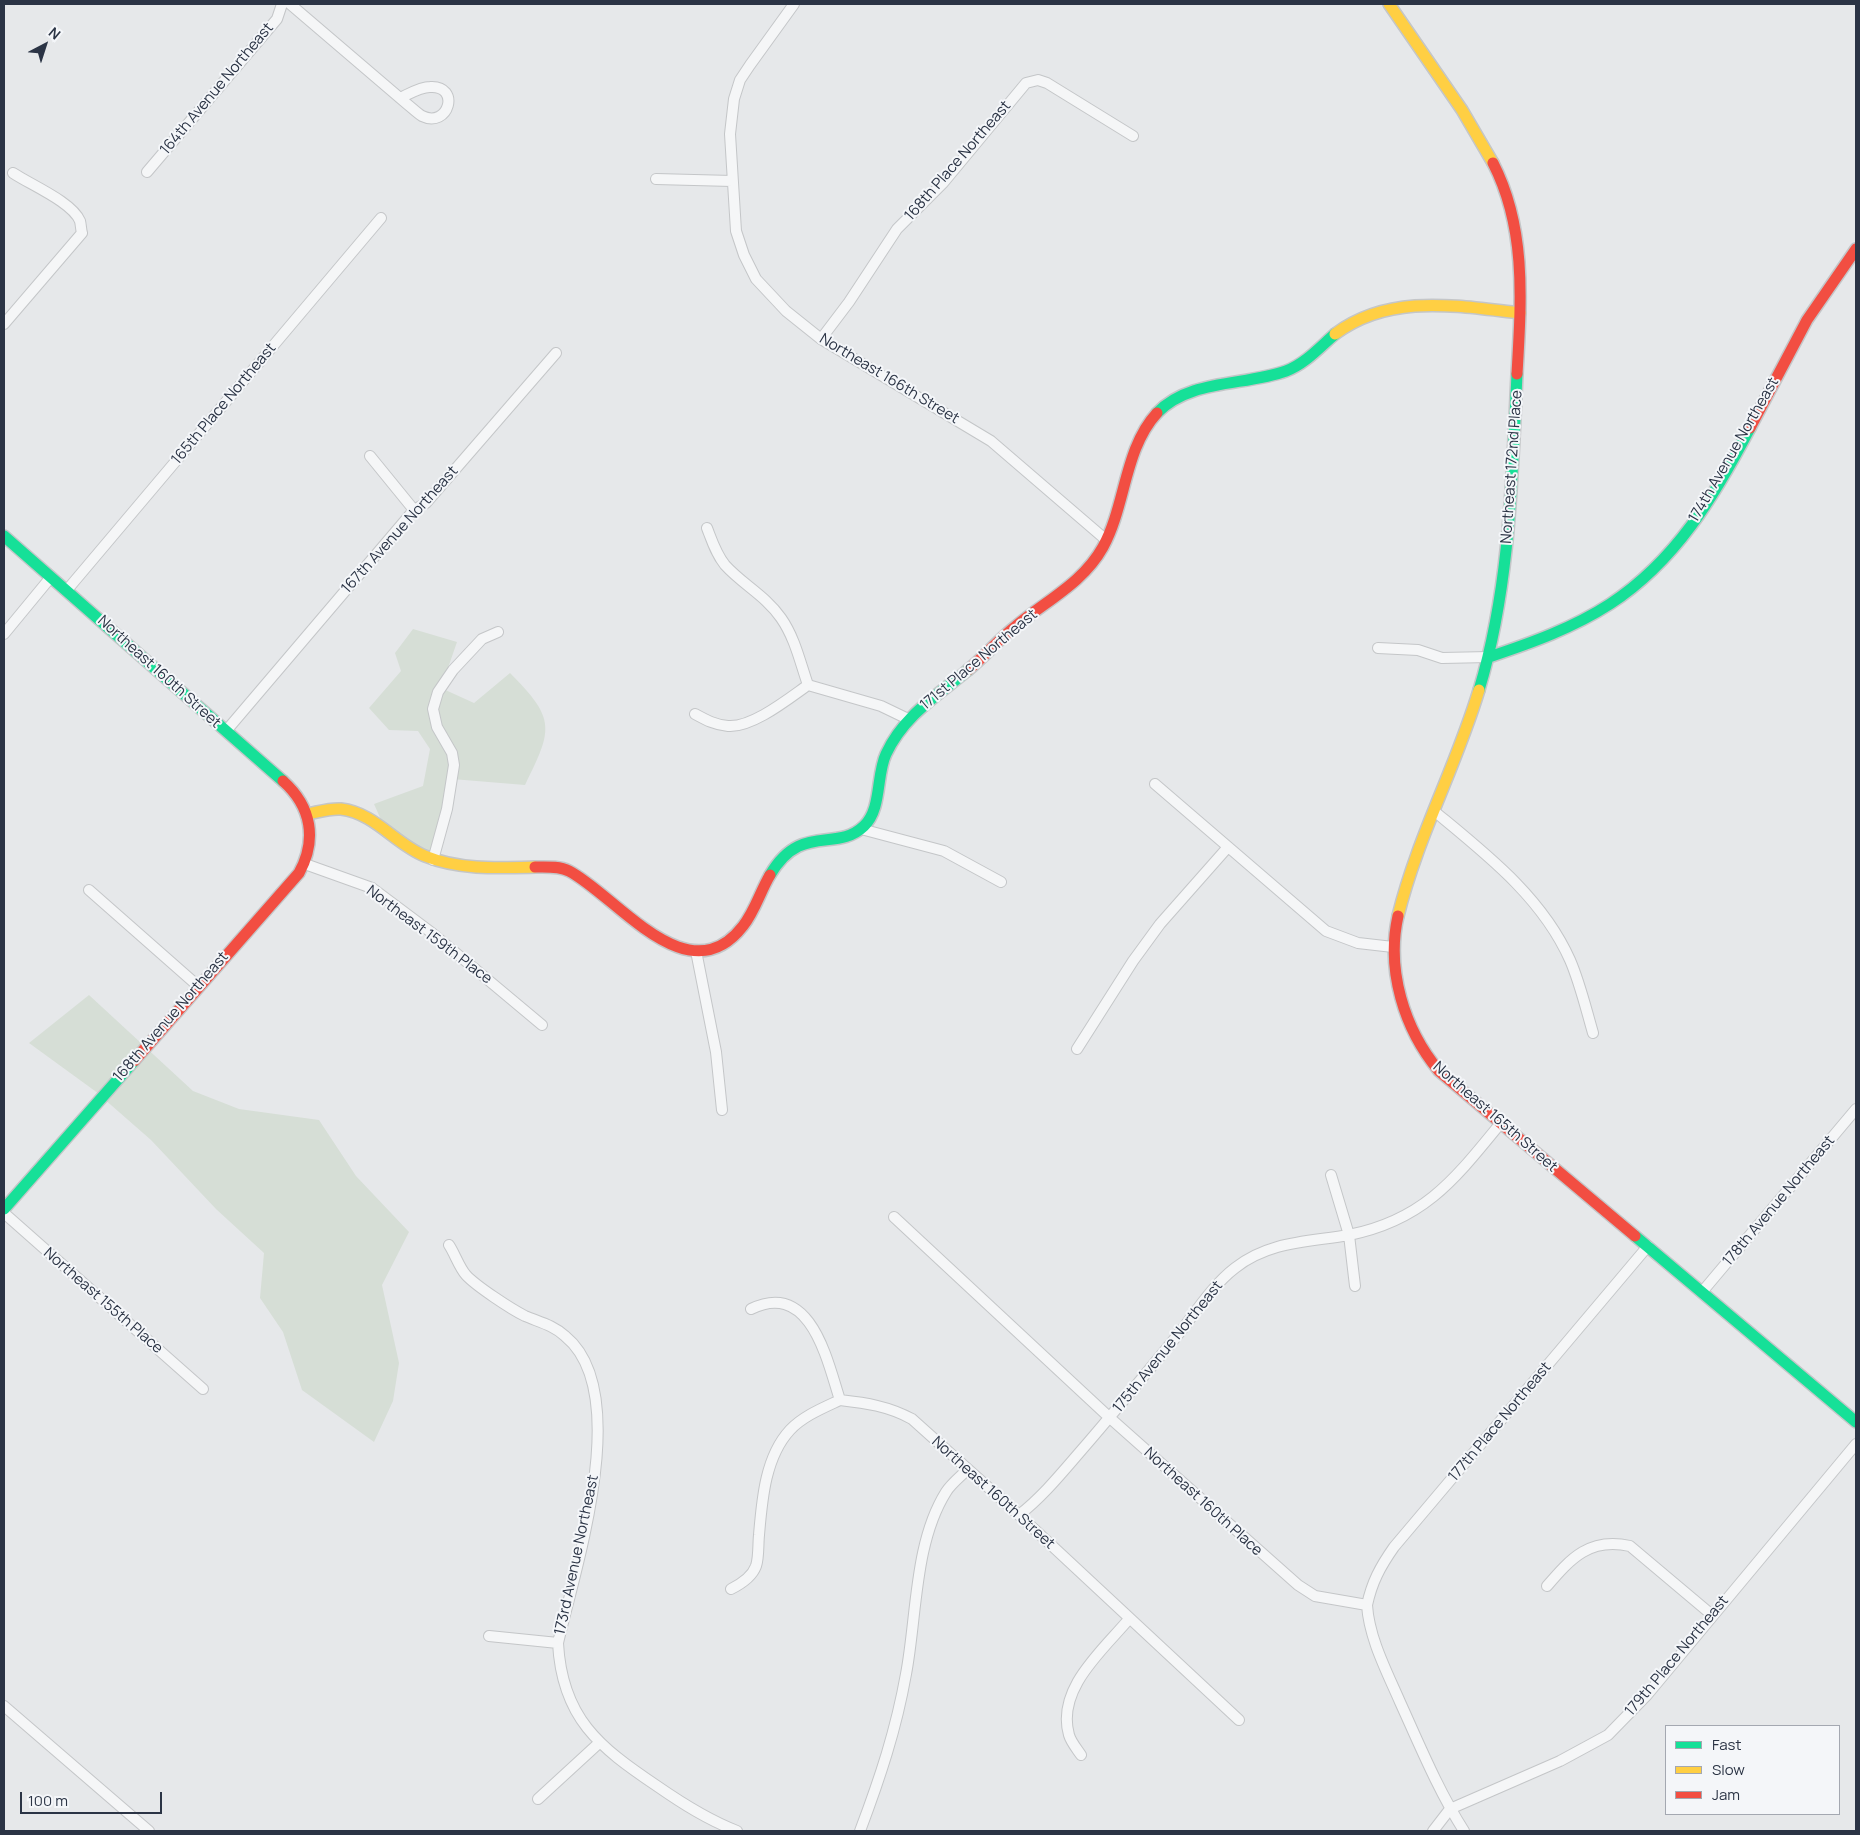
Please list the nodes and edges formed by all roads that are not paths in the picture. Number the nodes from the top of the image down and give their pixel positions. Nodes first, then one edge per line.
1 (282, 4) edge
2 (290, 4) edge
3 (794, 4) edge
4 (1389, 4) edge
5 (400, 98) dead end
6 (1133, 136) dead end
7 (147, 172) dead end
8 (13, 173) dead end
9 (656, 179) dead end
10 (732, 181) junction
11 (380, 218) dead end
12 (1856, 249) edge
13 (1520, 312) junction
14 (4, 324) edge
15 (820, 339) junction
16 (556, 352) dead end
17 (370, 456) dead end
18 (414, 510) junction
19 (707, 528) dead end
20 (4, 536) edge
21 (1105, 539) junction
22 (51, 577) junction
23 (67, 590) junction
24 (498, 632) dead end
25 (4, 634) edge
26 (1378, 648) dead end
27 (1489, 657) junction
28 (808, 685) junction
29 (694, 714) dead end
30 (908, 719) junction
31 (226, 731) junction
32 (1155, 784) dead end
33 (1434, 812) junction
34 (308, 814) junction
35 (861, 829) junction
36 (1228, 847) junction
37 (434, 860) junction
38 (305, 864) junction
39 (1001, 882) dead end
40 (89, 890) dead end
41 (1393, 947) junction
42 (696, 951) junction
43 (198, 986) junction
44 (542, 1024) dead end
45 (1593, 1033) dead end
46 (1077, 1049) dead end
47 (1856, 1109) edge
48 (722, 1110) dead end
49 (1500, 1124) junction
50 (1331, 1175) dead end
51 (4, 1209) edge
52 (4, 1213) edge
53 (894, 1217) dead end
54 (1349, 1235) junction
55 (449, 1245) dead end
56 (1648, 1246) junction
57 (1355, 1286) dead end
58 (1702, 1292) junction
59 (752, 1309) dead end
60 (203, 1389) dead end
61 (840, 1400) junction
62 (1110, 1418) junction
63 (1856, 1422) edge
64 (1856, 1444) edge
65 (967, 1470) junction
66 (1019, 1515) junction
67 (1547, 1586) dead end
68 (731, 1589) dead end
69 (1367, 1605) junction
70 (1712, 1615) junction
71 (1129, 1619) junction
72 (490, 1636) dead end
73 (558, 1643) junction
74 (4, 1706) edge
75 (1239, 1720) dead end
76 (599, 1743) junction
77 (1081, 1755) dead end
78 (538, 1799) dead end
79 (1450, 1809) junction
80 (149, 1831) edge
81 (737, 1831) edge
82 (860, 1831) edge
83 (1433, 1831) edge
84 (1464, 1831) edge

1 - 7 street, 164th Avenue Northeast
2 - 5 street
3 - 10 street
4 - 13 street, Northeast 172nd Place
6 - 15 street, 168th Place Northeast
8 - 14 street
9 - 10 street
10 - 15 street, Northeast 166th Street
11 - 23 street, 165th Place Northeast
12 - 27 street, 174th Avenue Northeast
13 - 21 street, 171st Place Northeast
13 - 27 street, Northeast 172nd Place
15 - 21 street, Northeast 166th Street
16 - 18 street, 167th Avenue Northeast
17 - 18 street
18 - 31 street, 167th Avenue Northeast
19 - 28 street
20 - 22 street, Northeast 160th Street
21 - 30 street, 171st Place Northeast
22 - 23 street, Northeast 160th Street
22 - 25 street
23 - 31 street, Northeast 160th Street
24 - 37 street
26 - 27 street, 174th Avenue Northeast
27 - 33 street, Northeast 172nd Place
28 - 29 street
28 - 30 street
30 - 35 street, 171st Place Northeast
31 - 34 street, Northeast 160th Street
32 - 36 street
33 - 41 street, Northeast 172nd Place
33 - 45 street
34 - 37 street
34 - 38 street, 168th Avenue Northeast
35 - 39 street
35 - 42 street
36 - 41 street
36 - 46 street
37 - 42 street
38 - 43 street, 168th Avenue Northeast
38 - 44 street, Northeast 159th Place
40 - 43 street
41 - 49 street, Northeast 165th Street
42 - 48 street
43 - 51 street, 168th Avenue Northeast
47 - 58 street, 178th Avenue Northeast
49 - 54 street, 175th Avenue Northeast
49 - 56 street, Northeast 165th Street
50 - 54 street
52 - 60 street, Northeast 155th Place
53 - 62 street, Northeast 160th Place
54 - 57 street
54 - 62 street, 175th Avenue Northeast
55 - 73 street, 173rd Avenue Northeast
56 - 58 street, Northeast 165th Street
56 - 69 street, 177th Place Northeast
58 - 63 street, Northeast 165th Street
59 - 61 street
61 - 65 street, Northeast 160th Street
61 - 68 street
62 - 66 street, 175th Avenue Northeast
62 - 69 street, Northeast 160th Place
64 - 70 street, 179th Place Northeast
65 - 66 street, Northeast 160th Street
65 - 82 street
66 - 71 street, Northeast 160th Street
67 - 70 street
69 - 79 street
70 - 79 street, 179th Place Northeast
71 - 75 street, Northeast 160th Street
71 - 77 street
72 - 73 street
73 - 76 street, 173rd Avenue Northeast
74 - 80 street
76 - 78 street
76 - 81 street, 173rd Avenue Northeast
79 - 83 street, 179th Place Northeast
79 - 84 street

